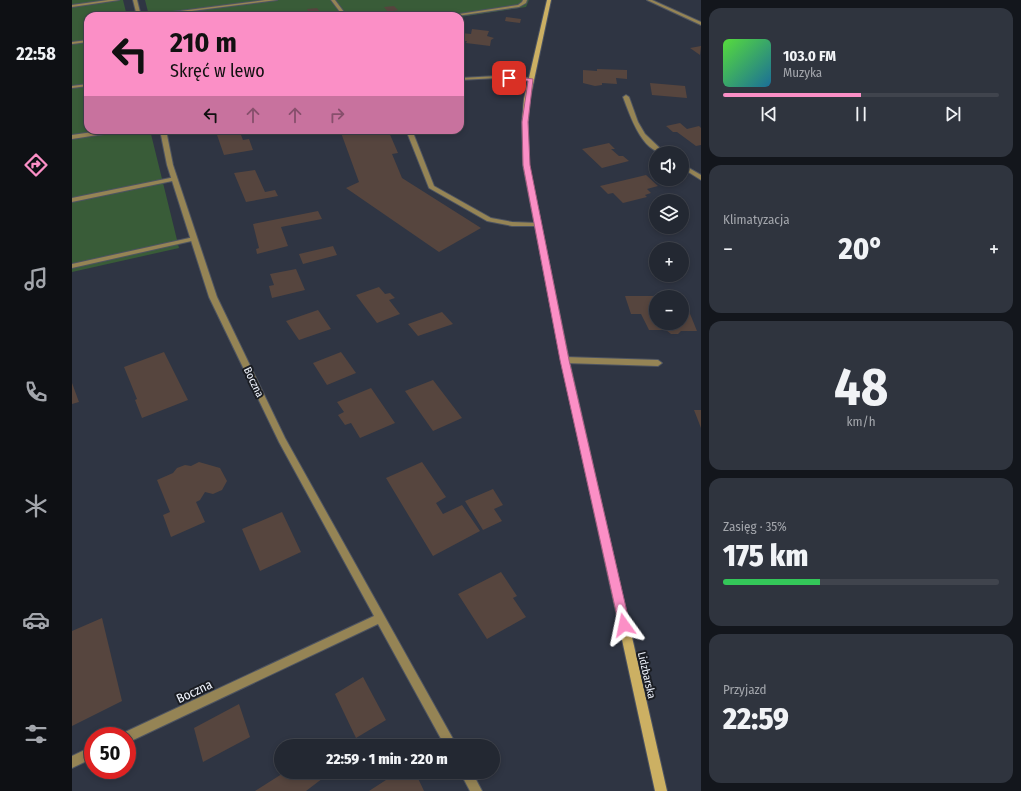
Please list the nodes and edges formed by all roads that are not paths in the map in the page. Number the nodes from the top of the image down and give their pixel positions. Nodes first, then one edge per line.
1 (117, 0) edge
2 (135, 0) edge
3 (275, 0) edge
4 (333, 0) edge
5 (526, 0) edge
6 (549, 0) edge
7 (649, 0) edge
8 (72, 6) edge
9 (138, 12) edge
10 (176, 12) edge
11 (343, 12) edge
12 (464, 14) edge
13 (701, 24) edge
14 (84, 42) edge
15 (72, 43) edge
16 (464, 79) edge
17 (531, 79) junction
18 (84, 86) edge
19 (72, 87) edge
20 (626, 97) dead end
21 (91, 134) edge
22 (164, 134) edge
23 (411, 134) edge
24 (72, 137) edge
25 (653, 146) edge
26 (689, 170) edge
27 (701, 178) edge
28 (175, 179) junction
29 (72, 200) edge
30 (538, 224) junction
31 (194, 240) junction
32 (72, 266) edge
33 (565, 360) junction
34 (658, 363) dead end
35 (381, 618) junction
36 (136, 733) edge
37 (447, 739) edge
38 (84, 756) edge
39 (72, 762) edge
40 (470, 779) edge
41 (476, 791) edge
42 (661, 791) edge

1 - 8 street
2 - 9 street
3 - 10 street
4 - 11 street
5 - 12 street
6 - 17 main road, Lidzbarska
7 - 13 street
14 - 15 street
16 - 17 street
17 - 30 main road, Lidzbarska
18 - 19 street
20 - 25 street
21 - 24 street
22 - 28 street, Boczna
23 - 30 street
26 - 27 street
28 - 29 street
28 - 31 street, Boczna
30 - 33 main road, Lidzbarska
31 - 32 street
31 - 35 street, Boczna
33 - 34 street
33 - 42 main road, Lidzbarska
35 - 36 street, Boczna
35 - 37 street, Boczna
38 - 39 street
40 - 41 street

